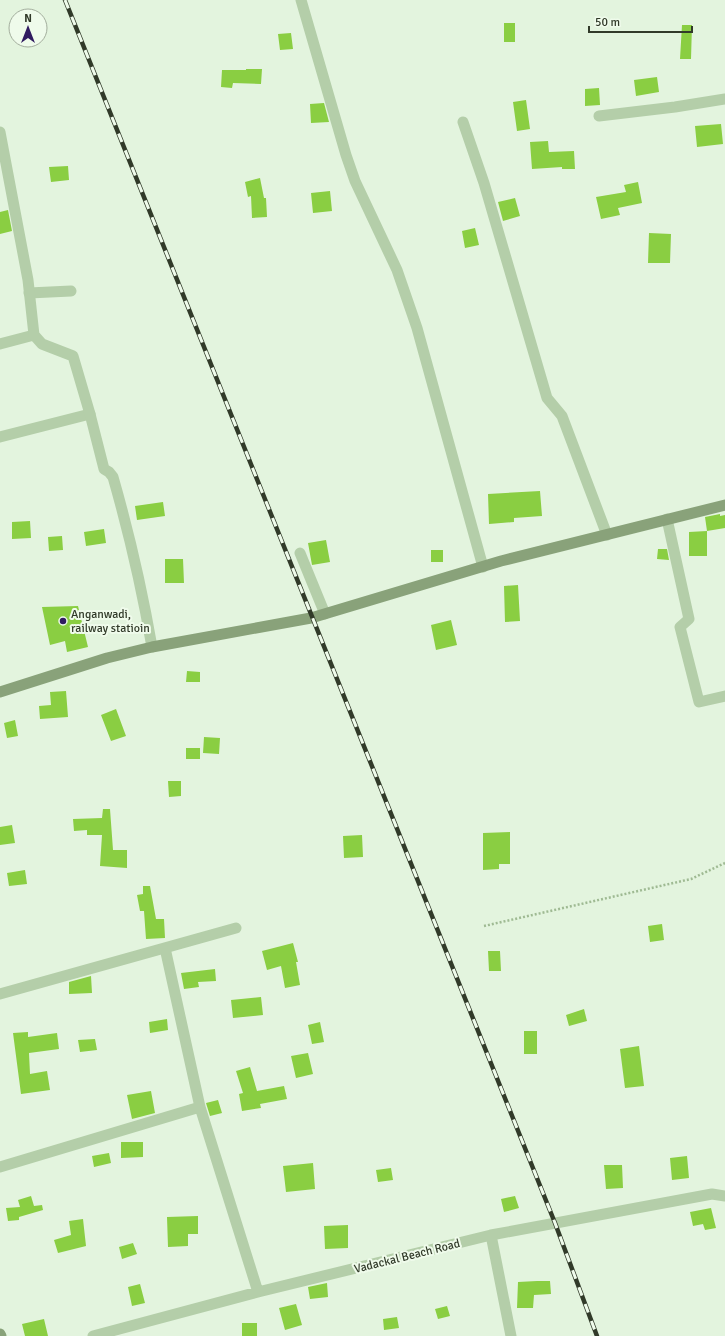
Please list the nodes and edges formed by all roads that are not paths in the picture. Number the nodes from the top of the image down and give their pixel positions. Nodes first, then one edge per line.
1 (302, 0) edge
2 (725, 99) edge
3 (599, 116) dead end
4 (463, 122) dead end
5 (0, 132) edge
6 (71, 291) dead end
7 (29, 293) junction
8 (34, 335) junction
9 (0, 344) edge
10 (90, 414) junction
11 (0, 438) edge
12 (725, 505) edge
13 (667, 519) junction
14 (607, 535) junction
15 (300, 553) dead end
16 (483, 567) junction
17 (325, 614) junction
18 (152, 647) junction
19 (0, 692) edge
20 (725, 696) edge
21 (236, 928) dead end
22 (165, 948) junction
23 (0, 994) edge
24 (200, 1107) junction
25 (0, 1167) edge
26 (725, 1196) edge
27 (491, 1235) junction
28 (258, 1292) junction
29 (93, 1336) edge
30 (511, 1336) edge

1 - 16 street
2 - 3 street
4 - 14 street
5 - 7 street
6 - 7 street
7 - 8 street
8 - 9 street
8 - 10 street
10 - 11 street
10 - 18 street
12 - 13 main road
13 - 14 main road
13 - 20 street
14 - 16 main road
15 - 17 street
16 - 17 main road
17 - 18 main road
18 - 19 main road
21 - 22 street
22 - 23 street
22 - 24 street
24 - 25 street
24 - 28 street
26 - 27 street, Vadackal Beach Road
27 - 28 street, Vadackal Beach Road
27 - 30 street
28 - 29 street, Vadackal Beach Road

